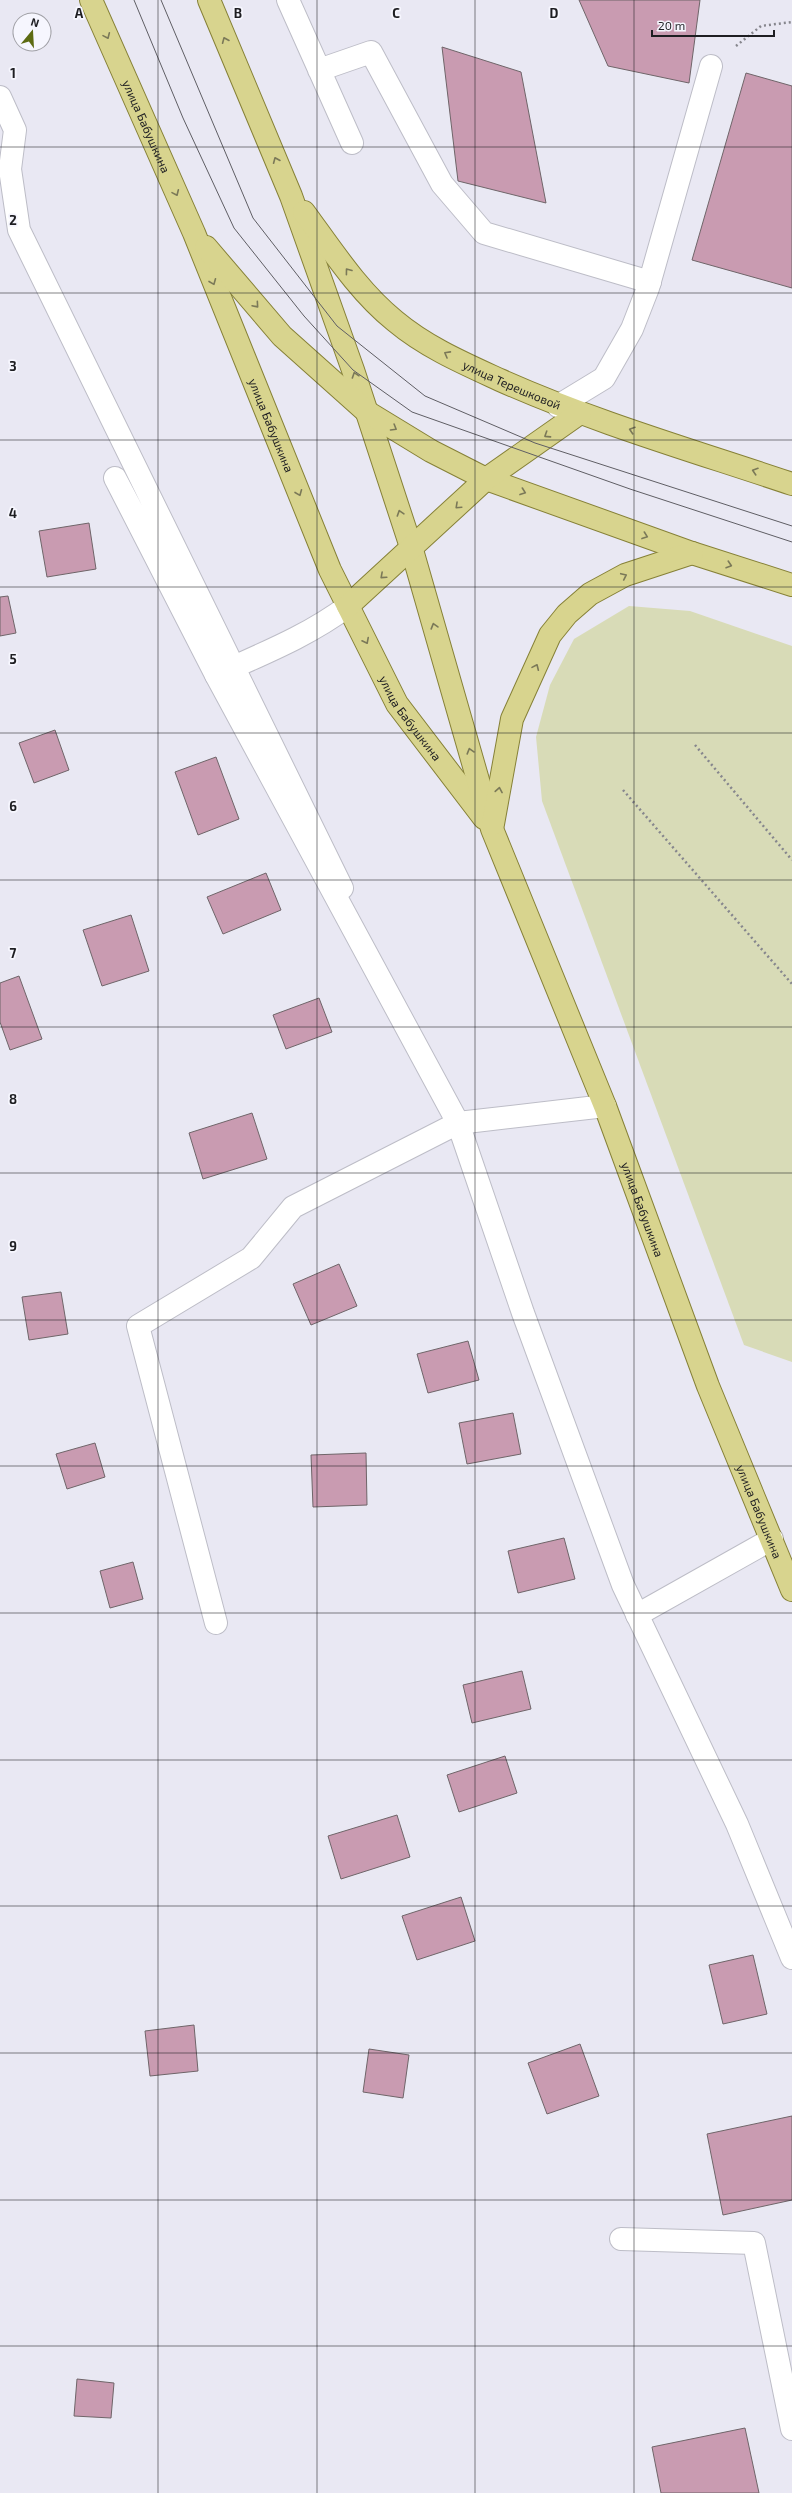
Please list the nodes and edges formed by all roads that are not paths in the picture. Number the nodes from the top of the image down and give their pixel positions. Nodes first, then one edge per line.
1 (91, 0) edge
2 (209, 0) edge
3 (288, 0) edge
4 (711, 66) road end
5 (319, 70) junction
6 (0, 97) edge
7 (352, 143) dead end
8 (291, 196) junction
9 (194, 233) junction
10 (650, 282) junction
11 (558, 406) junction
12 (367, 412) junction
13 (580, 413) junction
14 (486, 479) junction
15 (792, 484) edge
16 (412, 550) junction
17 (692, 553) junction
18 (792, 585) edge
19 (348, 606) junction
20 (216, 675) junction
21 (492, 829) junction
22 (605, 1106) junction
23 (458, 1123) junction
24 (772, 1540) junction
25 (792, 1590) edge
26 (637, 1615) junction
27 (216, 1623) dead end
28 (792, 1958) edge
29 (621, 2238) dead end
30 (792, 2429) edge

1 -> 9 main road, улица Бабушкина
8 -> 2 main road, улица Бабушкина
3 - 5 street
4 - 10 street
5 - 7 street
5 - 10 street
6 - 23 street
11 -> 8 main road, улица Терешковой
12 -> 8 main road, улица Бабушкина
9 -> 12 main road
9 -> 19 main road, улица Бабушкина
10 - 11 street
11 - 13 main road, улица Терешковой
12 -> 14 main road
16 -> 12 main road, улица Бабушкина
13 -> 14 main road
15 -> 13 main road, улица Терешковой
14 -> 16 main road
14 -> 17 main road
16 -> 19 main road
21 -> 16 main road, улица Бабушкина
17 -> 18 main road
21 -> 17 main road
19 - 20 street
19 -> 21 main road, улица Бабушкина
20 - 23 street
20 - 23 street
21 - 22 main road, улица Бабушкина
22 - 23 street
22 - 24 main road, улица Бабушкина
23 - 26 street
23 - 27 street
24 - 25 main road, улица Бабушкина
24 - 26 street
26 - 28 street
29 - 30 street

